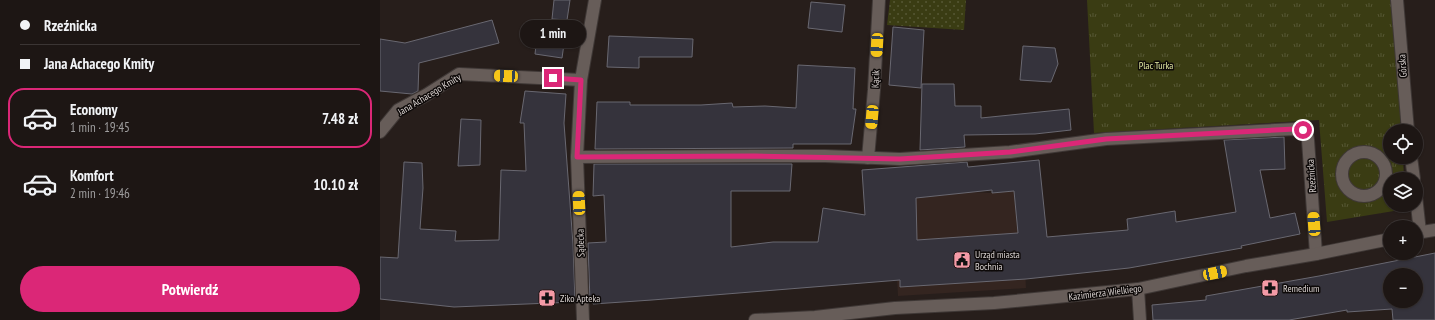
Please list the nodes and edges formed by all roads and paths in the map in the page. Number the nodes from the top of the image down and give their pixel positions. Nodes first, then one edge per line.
1 (595, 0) edge
2 (879, 0) edge
3 (1397, 0) edge
4 (581, 80) junction
5 (1407, 124) edge
6 (380, 132) edge
7 (577, 157) junction
8 (868, 158) junction
9 (1435, 230) edge
10 (1423, 232) edge
11 (1383, 240) edge
12 (1316, 254) junction
13 (1138, 290) junction
14 (816, 318) edge
15 (584, 320) edge
16 (755, 320) edge
17 (1140, 320) edge

1 - 4 street, Sądecka
2 - 8 street, Kącik
3 - 5 street, Górska
4 - 6 street, Jana Achacego Kmity
4 - 7 street, Sądecka
7 - 8 street, Rzeźnicka
7 - 15 street, Sądecka
8 - 12 street, Rzeźnicka
9 - 10 street
11 - 12 street, Kazimierza Wielkiego
12 - 13 street, Kazimierza Wielkiego
13 - 14 street, Kazimierza Wielkiego
13 - 17 street
14 - 16 street, Kazimierza Wielkiego

